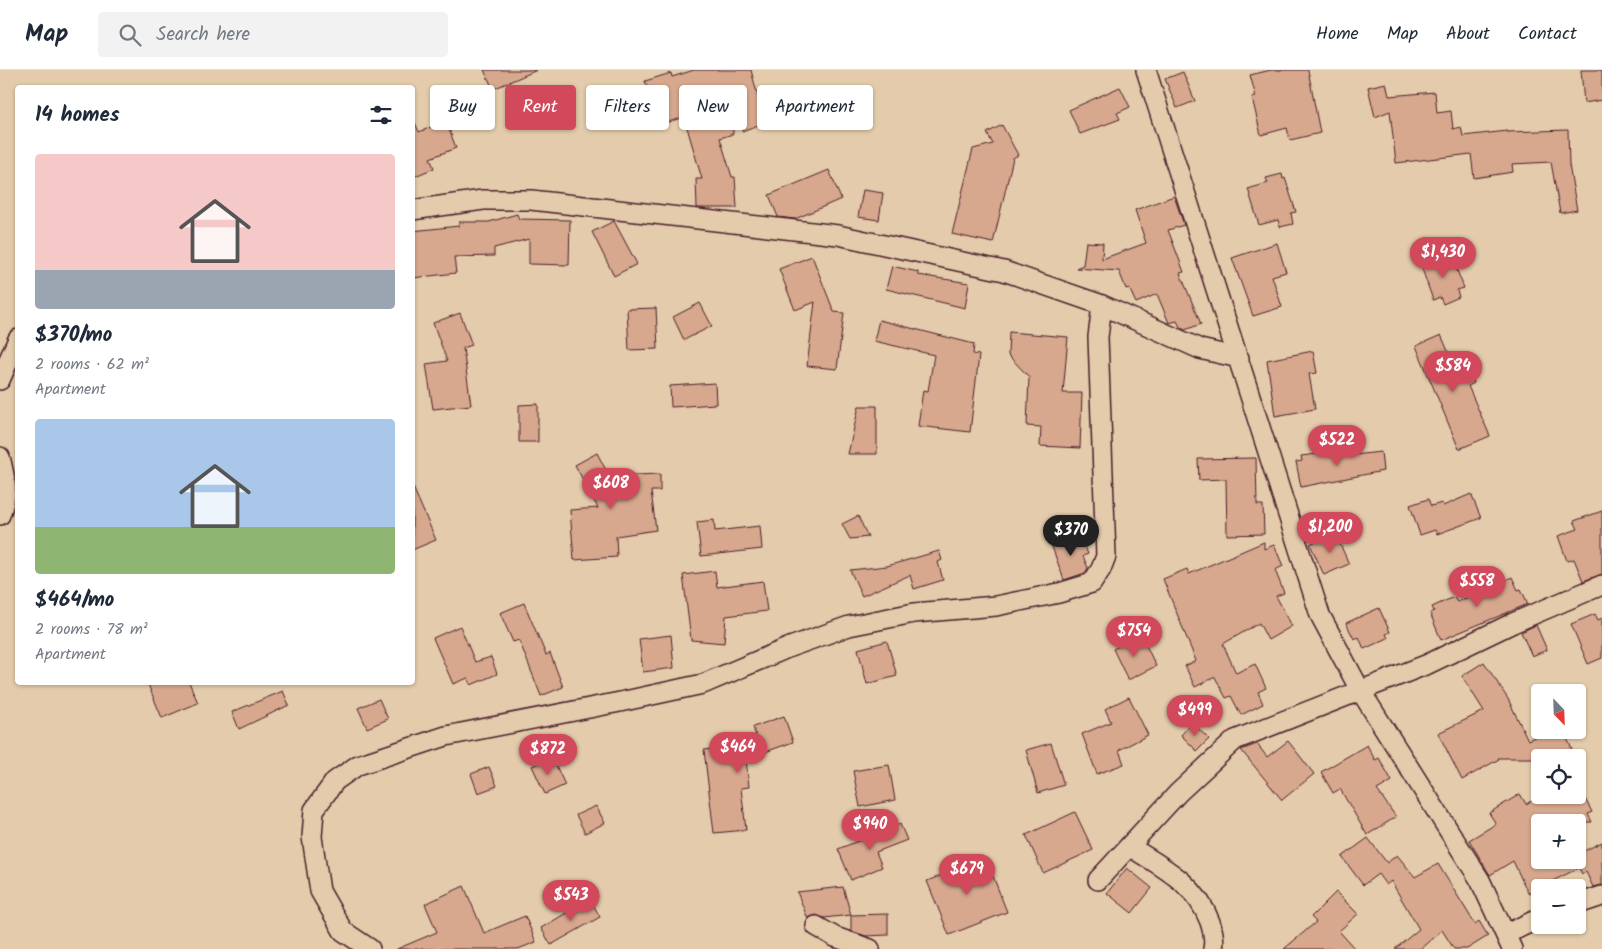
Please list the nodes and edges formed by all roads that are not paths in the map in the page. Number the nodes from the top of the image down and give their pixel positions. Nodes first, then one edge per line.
1 (1146, 70) edge
2 (415, 210) edge
3 (1102, 305) junction
4 (15, 346) edge
5 (1239, 358) junction
6 (0, 380) edge
7 (0, 457) edge
8 (0, 515) edge
9 (1602, 585) edge
10 (1360, 690) junction
11 (1129, 846) junction
12 (1098, 880) dead end
13 (1602, 896) edge
14 (1586, 901) edge
15 (1531, 925) edge
16 (816, 926) dead end
17 (1509, 942) edge
18 (370, 949) edge
19 (870, 949) edge
20 (1214, 949) edge

1 - 5 street
2 - 3 street
3 - 5 street
3 - 18 street
4 - 6 street
5 - 10 street
7 - 8 street
9 - 10 street
10 - 11 street
10 - 17 street
11 - 12 street
11 - 20 street
13 - 14 street
15 - 17 street
16 - 19 street

